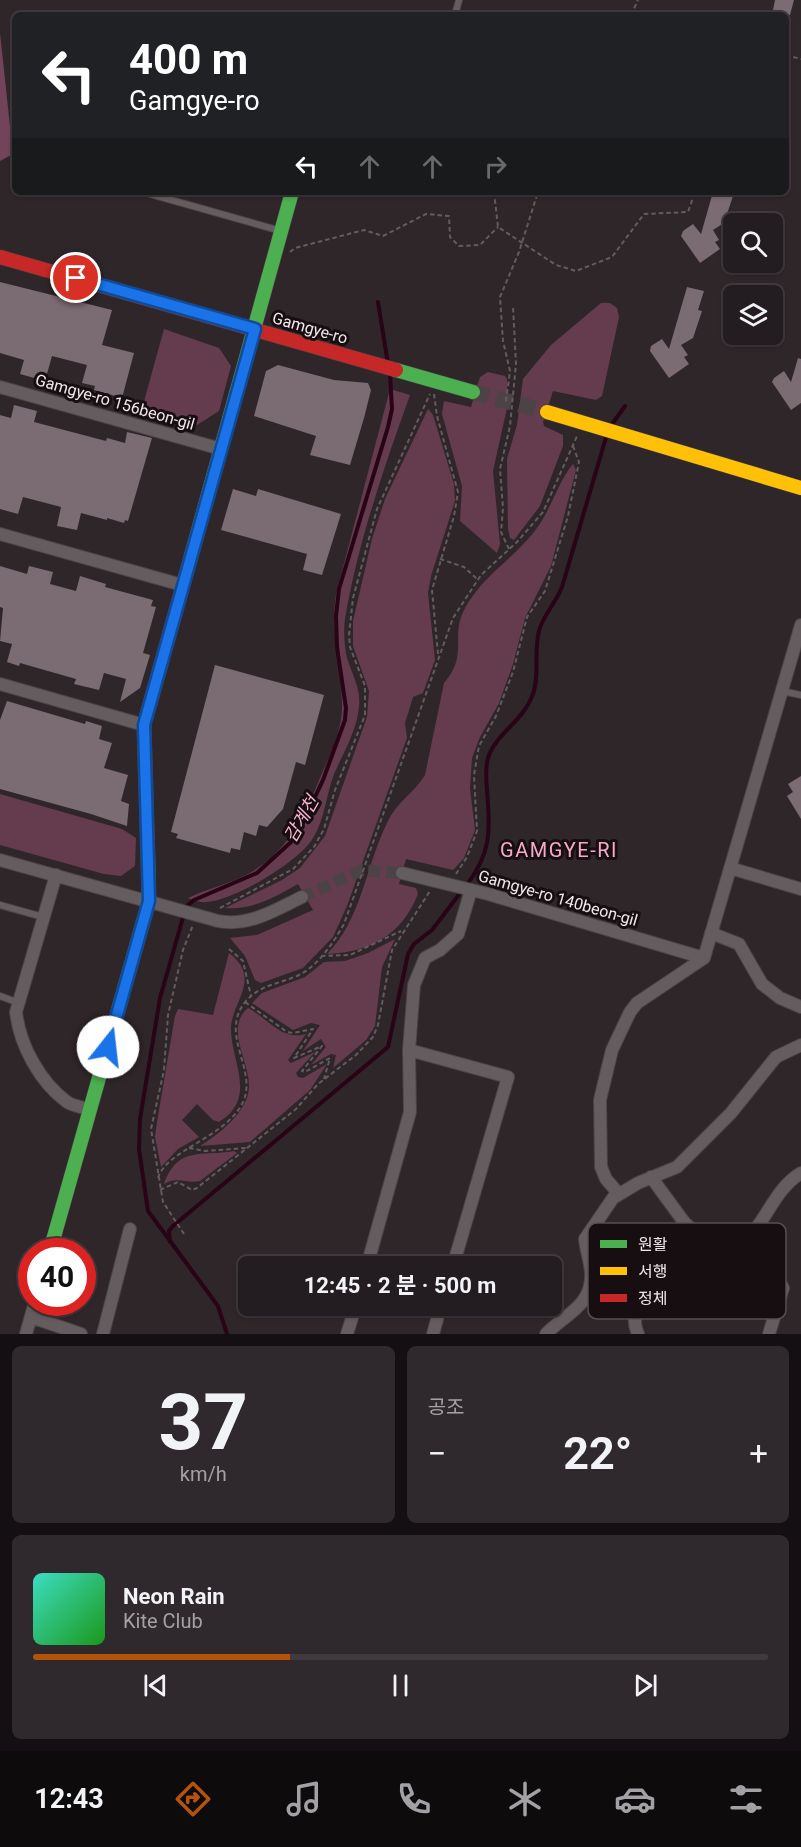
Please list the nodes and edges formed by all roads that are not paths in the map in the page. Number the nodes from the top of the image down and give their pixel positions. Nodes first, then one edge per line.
1 (154, 195) edge
2 (291, 195) edge
3 (281, 231) junction
4 (0, 257) edge
5 (255, 329) junction
6 (0, 387) edge
7 (473, 392) tunnel mouth
8 (548, 412) tunnel mouth
9 (221, 449) junction
10 (801, 488) edge
11 (0, 534) edge
12 (182, 585) junction
13 (801, 625) edge
14 (0, 684) edge
15 (782, 691) junction
16 (801, 695) edge
17 (144, 725) junction
18 (0, 860) edge
19 (729, 868) junction
20 (402, 873) tunnel mouth
21 (56, 875) junction
22 (801, 889) edge
23 (471, 890) junction
24 (302, 897) tunnel mouth
25 (149, 901) junction
26 (0, 905) edge
27 (44, 918) junction
28 (711, 933) junction
29 (704, 958) junction
30 (0, 996) edge
31 (19, 1004) junction
32 (801, 1007) edge
33 (801, 1045) edge
34 (409, 1050) junction
35 (90, 1110) junction
36 (801, 1173) edge
37 (651, 1178) junction
38 (618, 1193) junction
39 (596, 1223) edge
40 (685, 1223) edge
41 (762, 1223) edge
42 (130, 1229) dead end
43 (588, 1235) edge
44 (54, 1238) edge
45 (370, 1256) edge
46 (456, 1256) edge
47 (588, 1256) edge
48 (588, 1293) edge
49 (353, 1316) edge
50 (438, 1316) edge
51 (31, 1317) joint
52 (635, 1319) edge
53 (774, 1319) edge
54 (26, 1334) edge
55 (81, 1334) edge
56 (103, 1334) edge
57 (347, 1334) edge
58 (433, 1334) edge
59 (546, 1334) edge
60 (638, 1334) edge
61 (769, 1334) edge

1 - 3 lane
2 - 3 street
3 - 5 street
4 - 5 street, Gamgye-ro
5 - 7 street, Gamgye-ro
5 - 9 street
6 - 9 street, Gamgye-ro 156beon-gil
8 - 10 street
9 - 12 street
11 - 12 street
12 - 17 street
13 - 15 street
14 - 17 street
15 - 16 lane
15 - 19 street
17 - 25 street
18 - 21 street
19 - 22 street
19 - 28 street
20 - 23 street, Gamgye-ro 140beon-gil
21 - 25 street
21 - 27 street
23 - 29 street, Gamgye-ro 140beon-gil
23 - 34 street
24 - 25 street, bridge
25 - 35 street
26 - 27 lane
27 - 31 street
28 - 29 street
28 - 32 street
29 - 38 street
30 - 31 lane
31 - 35 street
33 - 37 street
34 - 45 street
34 - 46 street
35 - 44 street
36 - 41 street
37 - 38 street
37 - 40 street
38 - 39 street
42 - 56 street
43 - 47 street
48 - 59 street
49 - 57 street
50 - 58 street
51 - 54 street
51 - 55 street
52 - 60 street
53 - 61 street

